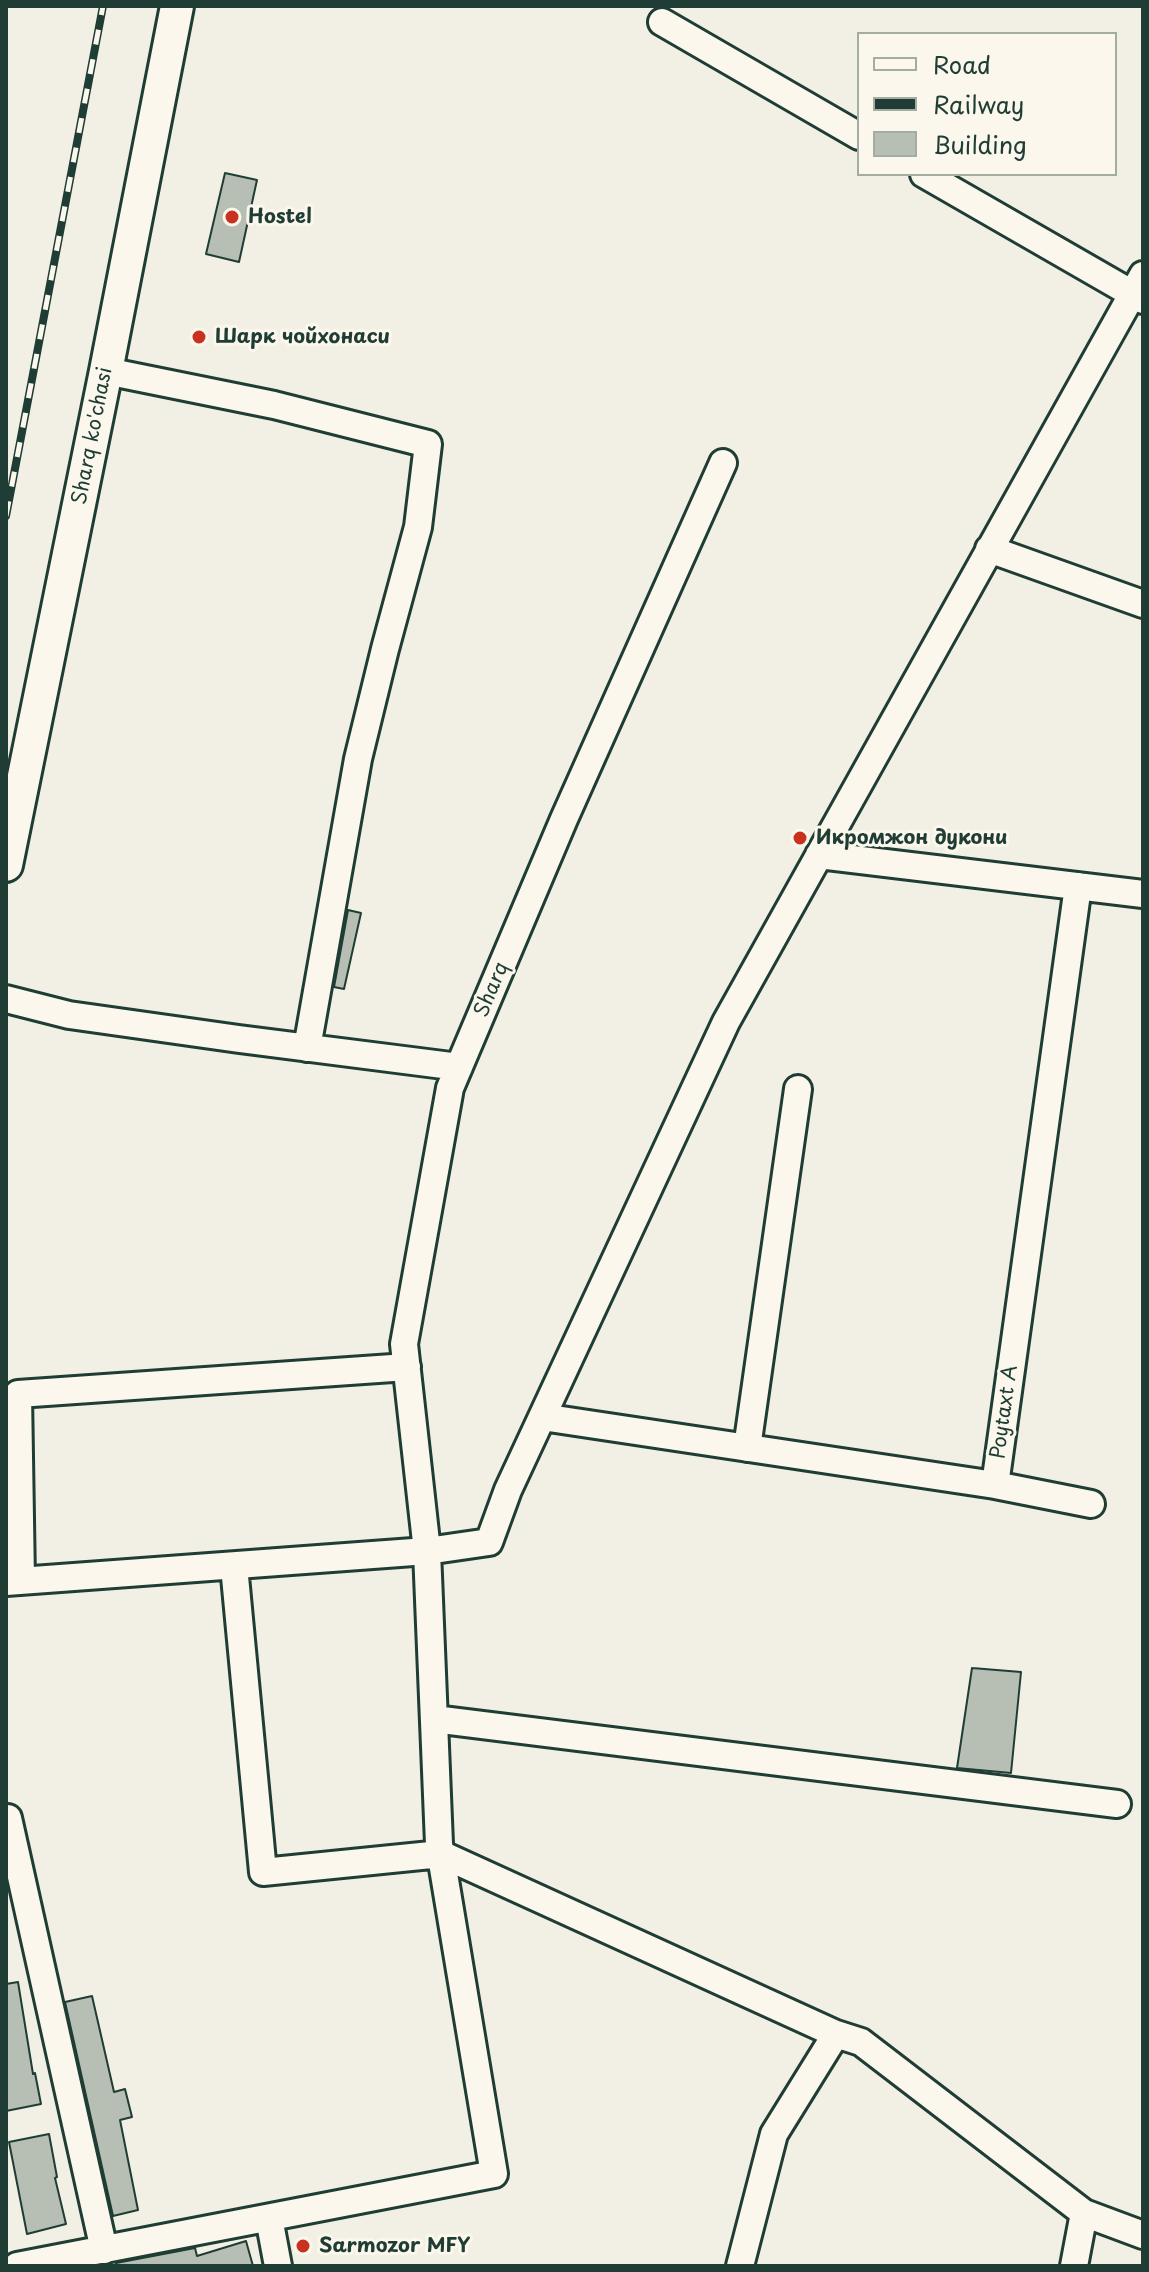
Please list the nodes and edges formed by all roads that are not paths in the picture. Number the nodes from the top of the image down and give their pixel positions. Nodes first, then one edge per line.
1 (177, 6) edge
2 (662, 22) dead end
3 (857, 135) edge
4 (928, 176) edge
5 (1139, 290) edge
6 (106, 371) junction
7 (723, 463) dead end
8 (989, 549) junction
9 (1143, 604) edge
10 (819, 855) junction
11 (6, 865) edge
12 (1078, 886) junction
13 (1143, 894) edge
14 (6, 999) edge
15 (307, 1048) junction
16 (459, 1067) junction
17 (798, 1089) dead end
18 (407, 1367) junction
19 (542, 1417) junction
20 (747, 1448) junction
21 (995, 1485) junction
22 (1091, 1504) dead end
23 (427, 1551) junction
24 (234, 1566) junction
25 (14, 1582) edge
26 (434, 1719) junction
27 (1117, 1804) dead end
28 (6, 1818) edge
29 (441, 1854) junction
30 (836, 2034) junction
31 (1084, 2213) junction
32 (269, 2218) junction
33 (1143, 2235) edge
34 (104, 2250) junction
35 (17, 2266) edge
36 (278, 2266) edge
37 (740, 2266) edge
38 (1074, 2266) edge

1 - 6 main road, Sharq ko'chasi
2 - 3 street
4 - 5 street
5 - 8 street
6 - 11 main road, Sharq ko'chasi
6 - 15 street
7 - 16 street, Sharq
8 - 9 street
8 - 10 street
10 - 12 street
10 - 19 street
12 - 13 street
12 - 21 street, Poytaxt A
14 - 15 street
15 - 16 street
16 - 18 street, Sharq
17 - 20 street
18 - 23 street, Sharq
18 - 25 street
19 - 20 street, Poytaxt A
19 - 23 street
20 - 21 street, Poytaxt A
21 - 22 street
23 - 24 street
23 - 26 street, Sharq
24 - 25 street
24 - 29 street
26 - 27 street
26 - 29 street, Sharq
28 - 34 street
29 - 30 street
29 - 32 street, Sharq
30 - 31 street
30 - 37 street
31 - 33 street
31 - 38 street
32 - 34 street
32 - 36 street
34 - 35 street

